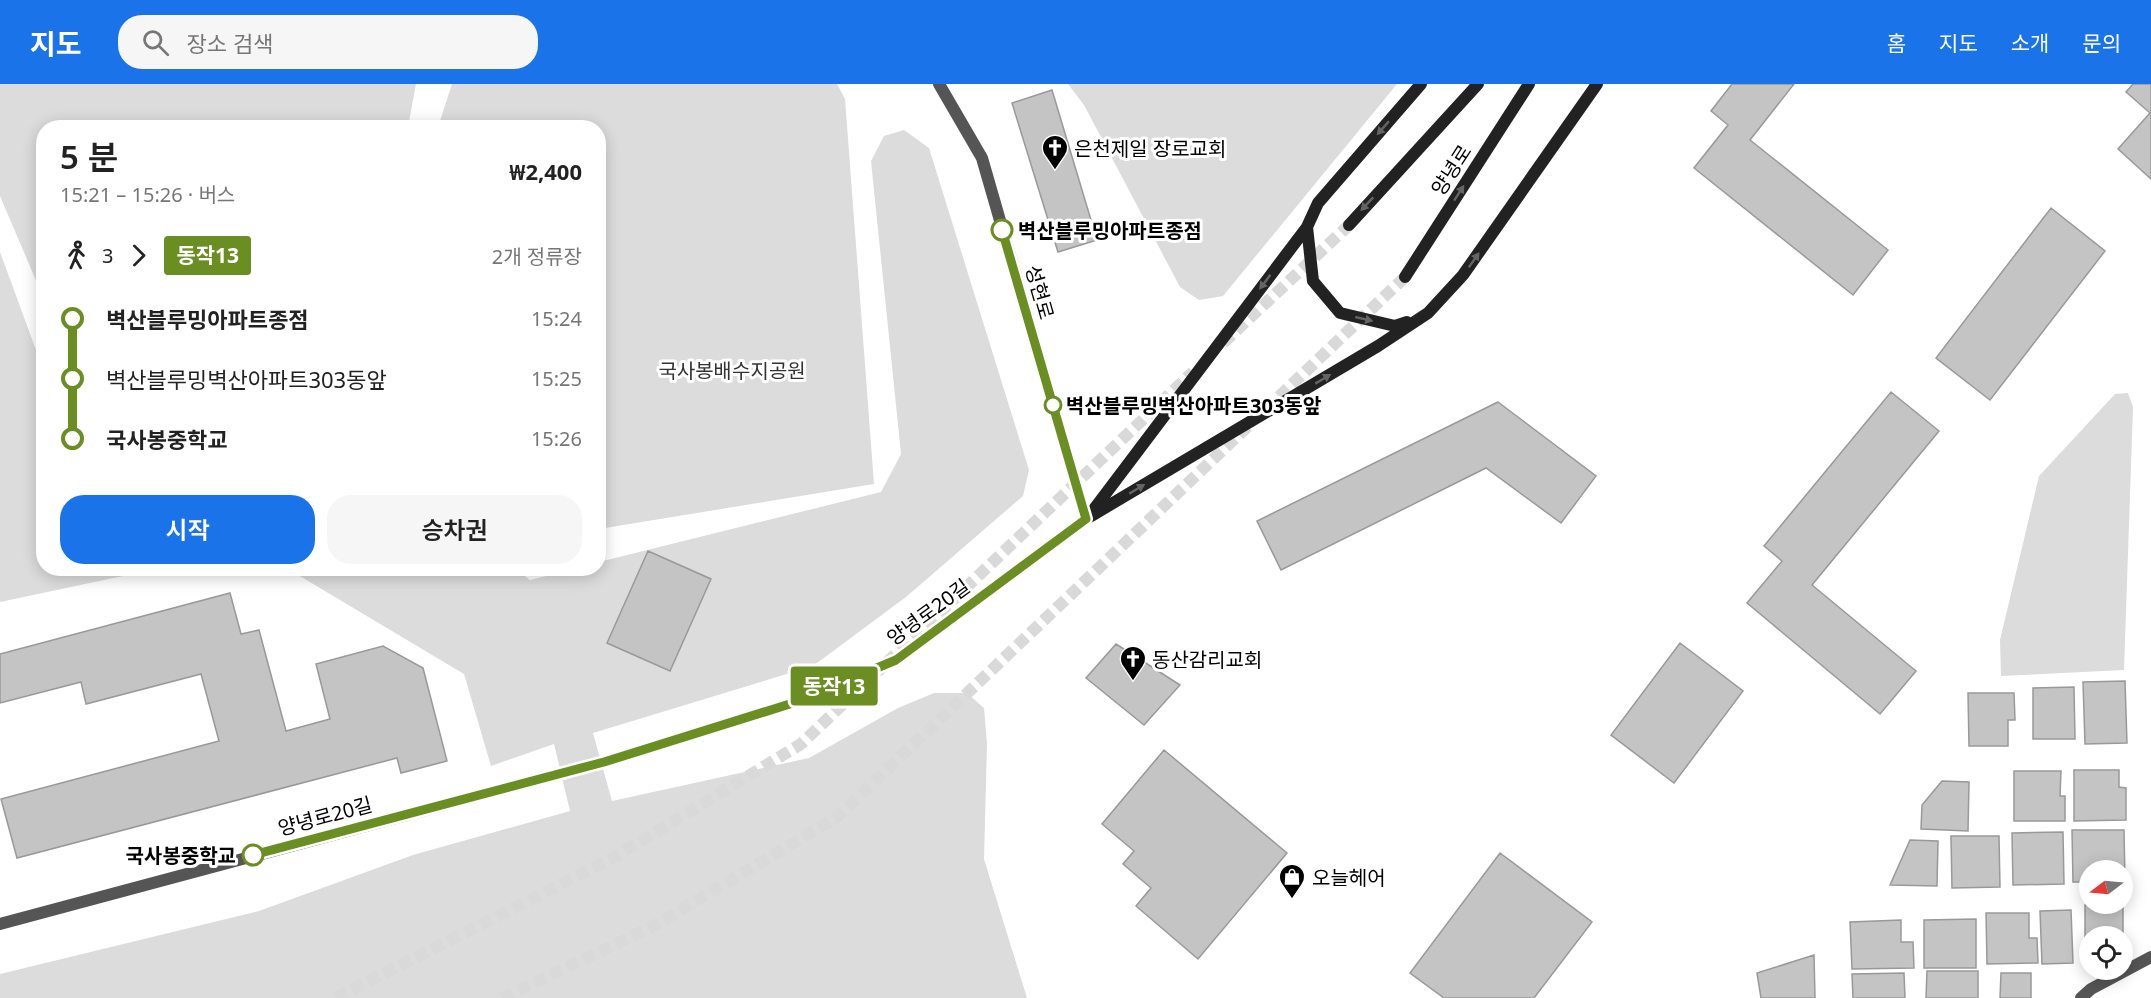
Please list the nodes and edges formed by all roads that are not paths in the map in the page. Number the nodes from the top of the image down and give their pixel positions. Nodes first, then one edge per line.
1 (939, 84) edge
2 (1421, 84) edge
3 (1478, 84) edge
4 (1529, 84) edge
5 (1597, 84) edge
6 (1349, 225) tunnel mouth
7 (1307, 227) junction
8 (1405, 278) tunnel mouth
9 (1428, 313) junction
10 (1086, 519) junction
11 (604, 762) tunnel mouth
12 (556, 775) tunnel mouth
13 (0, 924) edge
14 (2151, 957) edge
15 (2081, 998) edge

1 - 10 street, 성현로
2 -> 7 main road
3 -> 6 main road, 양녕로
8 -> 4 main road, 양녕로
9 -> 5 main road
7 -> 9 main road
7 -> 10 main road
10 -> 9 main road
10 - 11 street, 양녕로20길
12 - 13 street, 양녕로20길
14 - 15 street

